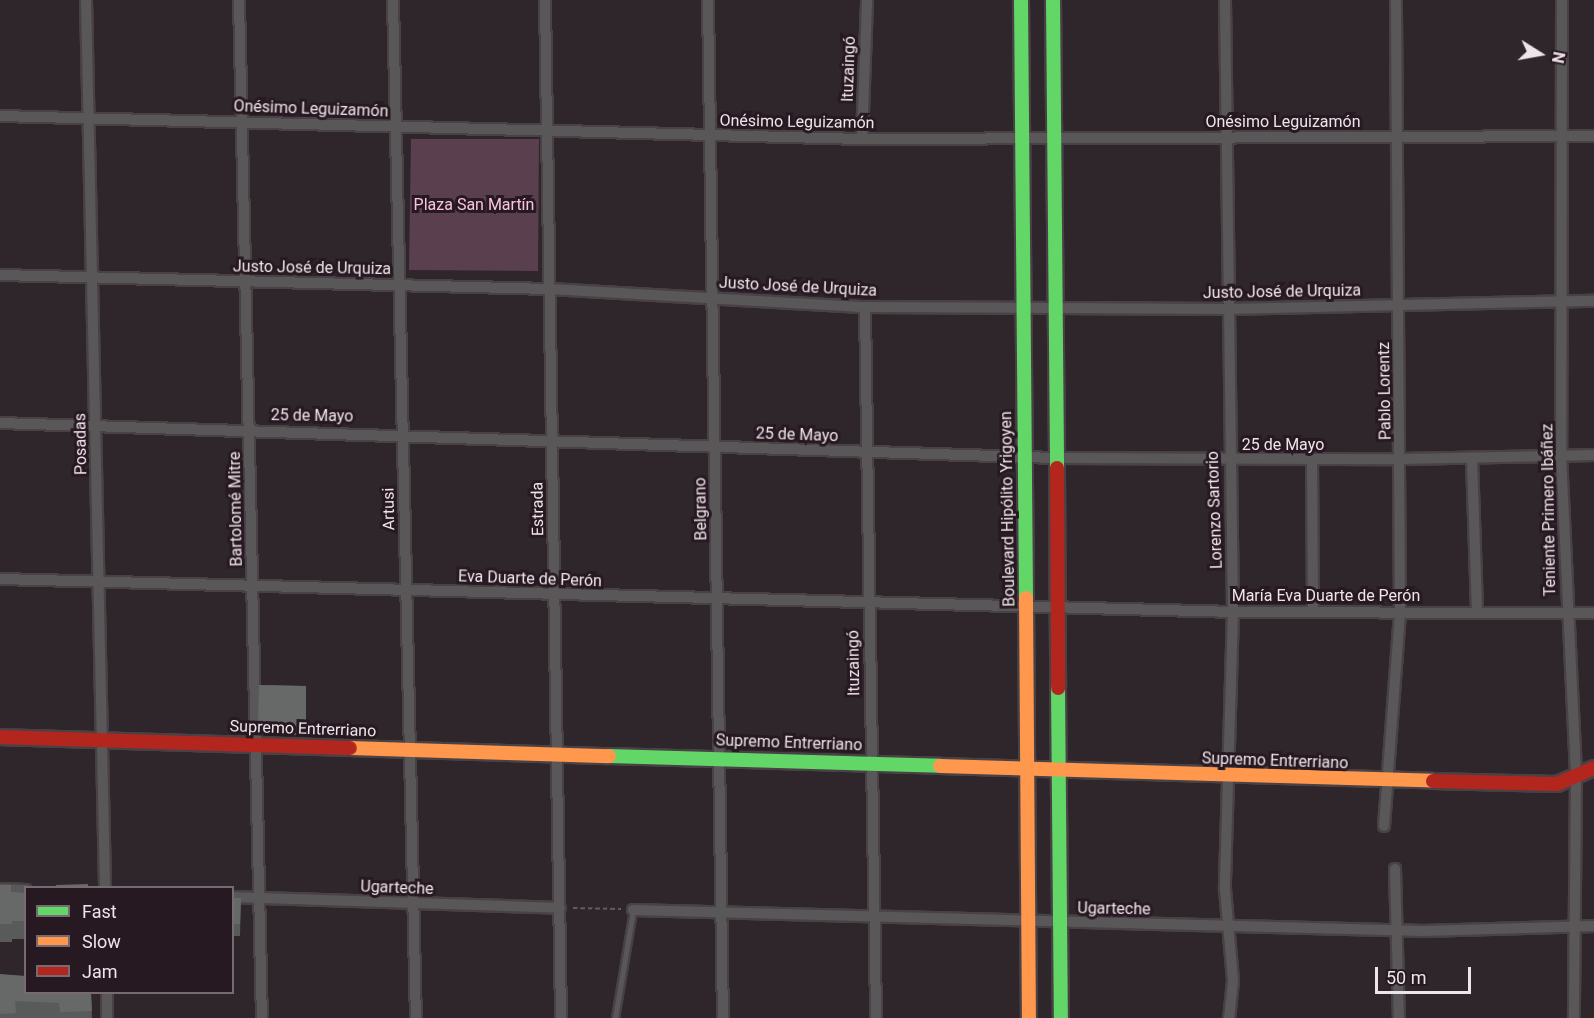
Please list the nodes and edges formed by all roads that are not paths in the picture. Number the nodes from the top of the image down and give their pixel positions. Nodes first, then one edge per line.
1 (86, 0) edge
2 (239, 0) edge
3 (393, 0) edge
4 (545, 0) edge
5 (708, 0) edge
6 (867, 0) edge
7 (1022, 0) edge
8 (1053, 0) edge
9 (1225, 0) edge
10 (1396, 0) edge
11 (1562, 0) edge
12 (0, 116) edge
13 (89, 118) junction
14 (242, 123) junction
15 (396, 127) junction
16 (548, 130) junction
17 (709, 135) junction
18 (1561, 136) junction
19 (1594, 136) edge
20 (1398, 137) junction
21 (1022, 138) junction
22 (1054, 138) junction
23 (1226, 138) junction
24 (862, 139) junction
25 (0, 275) edge
26 (92, 278) junction
27 (246, 281) junction
28 (399, 285) junction
29 (550, 289) junction
30 (712, 297) junction
31 (1561, 301) junction
32 (1594, 301) edge
33 (1398, 305) junction
34 (865, 307) junction
35 (1021, 309) junction
36 (1058, 309) junction
37 (1228, 309) junction
38 (0, 423) edge
39 (95, 426) junction
40 (249, 430) junction
41 (403, 433) junction
42 (552, 440) junction
43 (715, 448) junction
44 (866, 452) junction
45 (1562, 455) junction
46 (1594, 455) edge
47 (1023, 457) junction
48 (1057, 458) junction
49 (1312, 459) junction
50 (1402, 459) junction
51 (1472, 459) junction
52 (1228, 460) junction
53 (0, 579) edge
54 (98, 582) junction
55 (252, 586) junction
56 (406, 590) junction
57 (555, 594) junction
58 (718, 599) junction
59 (867, 602) junction
60 (1026, 606) junction
61 (1058, 607) junction
62 (1477, 610) junction
63 (1566, 610) junction
64 (1400, 611) junction
65 (1233, 612) junction
66 (1313, 612) junction
67 (1594, 613) edge
68 (0, 737) edge
69 (102, 740) junction
70 (256, 744) junction
71 (410, 748) junction
72 (557, 753) junction
73 (720, 757) junction
74 (871, 762) junction
75 (1026, 768) junction
76 (1594, 768) edge
77 (1060, 769) junction
78 (1230, 777) junction
79 (1576, 777) junction
80 (1387, 781) junction
81 (1384, 826) dead end
82 (1395, 868) dead end
83 (105, 886) edge
84 (0, 889) edge
85 (24, 890) edge
86 (234, 897) edge
87 (259, 898) junction
88 (413, 903) junction
89 (560, 908) junction
90 (633, 910) joint
91 (721, 911) junction
92 (875, 916) junction
93 (1028, 922) junction
94 (1061, 923) junction
95 (1228, 926) junction
96 (1594, 926) edge
97 (1576, 927) junction
98 (1397, 930) junction
99 (107, 994) edge
100 (108, 1018) edge
101 (262, 1018) edge
102 (416, 1018) edge
103 (561, 1018) edge
104 (615, 1018) edge
105 (723, 1018) edge
106 (876, 1018) edge
107 (1029, 1018) edge
108 (1061, 1018) edge
109 (1229, 1018) edge
110 (1399, 1018) edge
111 (1574, 1018) edge

1 - 13 street, Posadas
2 - 14 street, Bartolomé Mitre
3 - 15 street, Artusi
4 - 16 street, Estrada
5 - 17 street, Belgrano
6 - 24 street, Ituzaingó
7 - 21 main road, Boulevard Hipólito Yrigoyen
8 - 22 main road
9 - 23 street, Lorenzo Sartorio
10 - 20 street, Pablo Lorentz
11 - 18 street, Teniente Primero Ibáñez
12 - 13 street, Onésimo Leguizamón
13 - 14 street, Onésimo Leguizamón
13 - 26 street, Posadas
14 - 15 street, Onésimo Leguizamón
14 - 27 street, Bartolomé Mitre
15 - 16 street, Onésimo Leguizamón
15 - 28 street, Artusi
16 - 17 street, Onésimo Leguizamón
16 - 29 street, Estrada
17 - 24 street, Onésimo Leguizamón
17 - 30 street, Belgrano
18 - 19 street, Onésimo Leguizamón
18 - 20 street, Onésimo Leguizamón
18 - 31 street, Teniente Primero Ibáñez
20 - 23 street, Onésimo Leguizamón
20 - 33 street, Pablo Lorentz
21 - 22 street, Onésimo Leguizamón
21 - 24 street, Onésimo Leguizamón
21 - 35 main road, Boulevard Hipólito Yrigoyen
22 - 23 street, Onésimo Leguizamón
22 - 36 main road
23 - 37 street, Lorenzo Sartorio
25 - 26 street, Justo José de Urquiza
26 - 27 street, Justo José de Urquiza
26 - 39 street, Posadas
27 - 28 street, Justo José de Urquiza
27 - 40 street, Bartolomé Mitre
28 - 29 street, Justo José de Urquiza
28 - 41 street, Artusi
29 - 30 street, Justo José de Urquiza
29 - 42 street, Estrada
30 - 34 street, Justo José de Urquiza
30 - 43 street, Belgrano
31 - 32 street, Justo José de Urquiza
31 - 33 street, Justo José de Urquiza
31 - 45 street, Teniente Primero Ibáñez
33 - 37 street, Justo José de Urquiza
33 - 50 street, Pablo Lorentz
34 - 35 street, Justo José de Urquiza
34 - 44 street, Ituzaingó
35 - 36 street, Justo José de Urquiza
35 - 47 main road, Boulevard Hipólito Yrigoyen
36 - 37 street, Justo José de Urquiza
36 - 48 main road
37 - 52 street, Lorenzo Sartorio
38 - 39 street, 25 de Mayo
39 - 40 street, 25 de Mayo
39 - 54 street, Posadas
40 - 41 street, 25 de Mayo
40 - 55 street, Bartolomé Mitre
41 - 42 street, 25 de Mayo
41 - 56 street, Artusi
42 - 43 street, 25 de Mayo
42 - 57 street, Estrada
43 - 44 street, 25 de Mayo
43 - 58 street, Belgrano
44 - 47 street, 25 de Mayo
44 - 59 street, Ituzaingó
45 - 46 street, 25 de Mayo
45 - 51 street, 25 de Mayo
45 - 63 street, Teniente Primero Ibáñez
47 - 48 street, 25 de Mayo
47 - 60 main road, Boulevard Hipólito Yrigoyen
48 - 52 street, 25 de Mayo
48 - 61 main road
49 - 50 street, 25 de Mayo
49 - 52 street, 25 de Mayo
49 - 66 street
50 - 51 street, 25 de Mayo
50 - 64 street, Pablo Lorentz
51 - 62 street
52 - 65 street, Lorenzo Sartorio
53 - 54 street, Eva Duarte de Perón
54 - 55 street, Eva Duarte de Perón
54 - 69 street, Posadas
55 - 56 street, Eva Duarte de Perón
55 - 70 street, Bartolomé Mitre
56 - 57 street, Eva Duarte de Perón
56 - 71 street, Artusi
57 - 58 street, Eva Duarte de Perón
57 - 72 street, Estrada
58 - 59 street, Eva Duarte de Perón
58 - 73 street, Belgrano
59 - 60 street, Eva Duarte de Perón
59 - 74 street, Ituzaingó
60 - 61 street, Eva Duarte de Perón
60 - 75 main road, Boulevard Hipólito Yrigoyen
61 - 65 street, María Eva Duarte de Perón
61 - 77 main road
62 - 63 street, María Eva Duarte de Perón
62 - 64 street, María Eva Duarte de Perón
63 - 67 street, María Eva Duarte de Perón
63 - 79 street, Teniente Primero Ibáñez
64 - 66 street, María Eva Duarte de Perón
64 - 80 street, Pablo Lorentz
65 - 66 street, María Eva Duarte de Perón
65 - 78 street, Lorenzo Sartorio
68 - 69 main road, Supremo Entrerriano
69 - 70 main road, Supremo Entrerriano
69 - 83 street, Posadas
70 - 71 main road, Supremo Entrerriano
70 - 87 street, Bartolomé Mitre
71 - 72 main road, Supremo Entrerriano
71 - 88 street, Artusi
72 - 73 main road, Supremo Entrerriano
72 - 89 street, Estrada
73 - 74 main road, Supremo Entrerriano
73 - 91 street, Belgrano
74 - 75 main road, Supremo Entrerriano
74 - 92 street, Ituzaingó
75 - 77 main road, Supremo Entrerriano
75 - 93 main road, Boulevard Hipólito Yrigoyen
76 - 79 main road, Supremo Entrerriano
77 - 78 main road, Supremo Entrerriano
77 - 94 main road
78 - 80 main road, Supremo Entrerriano
78 - 95 street, Lorenzo Sartorio
79 - 80 main road, Supremo Entrerriano
79 - 97 street, Teniente Primero Ibáñez
80 - 81 street, Pablo Lorentz
82 - 98 street
84 - 85 street
86 - 87 street, Ugarteche
87 - 88 street, Ugarteche
87 - 101 street, Bartolomé Mitre
88 - 89 street, Ugarteche
88 - 102 street, Artusi
89 - 103 street, Estrada
90 - 91 street, Ugarteche
90 - 104 lane
91 - 92 street, Ugarteche
91 - 105 street, Belgrano
92 - 93 street, Ugarteche
92 - 106 street, Ituzaingó
93 - 94 street, Ugarteche
93 - 107 main road, Boulevard Hipólito Yrigoyen
94 - 95 street, Ugarteche
94 - 108 main road
95 - 98 street, Ugarteche
95 - 109 street, Lorenzo Sartorio
96 - 97 street, Ugarteche
97 - 98 street, Ugarteche
97 - 111 street, Teniente Primero Ibáñez
98 - 110 street
99 - 100 street

